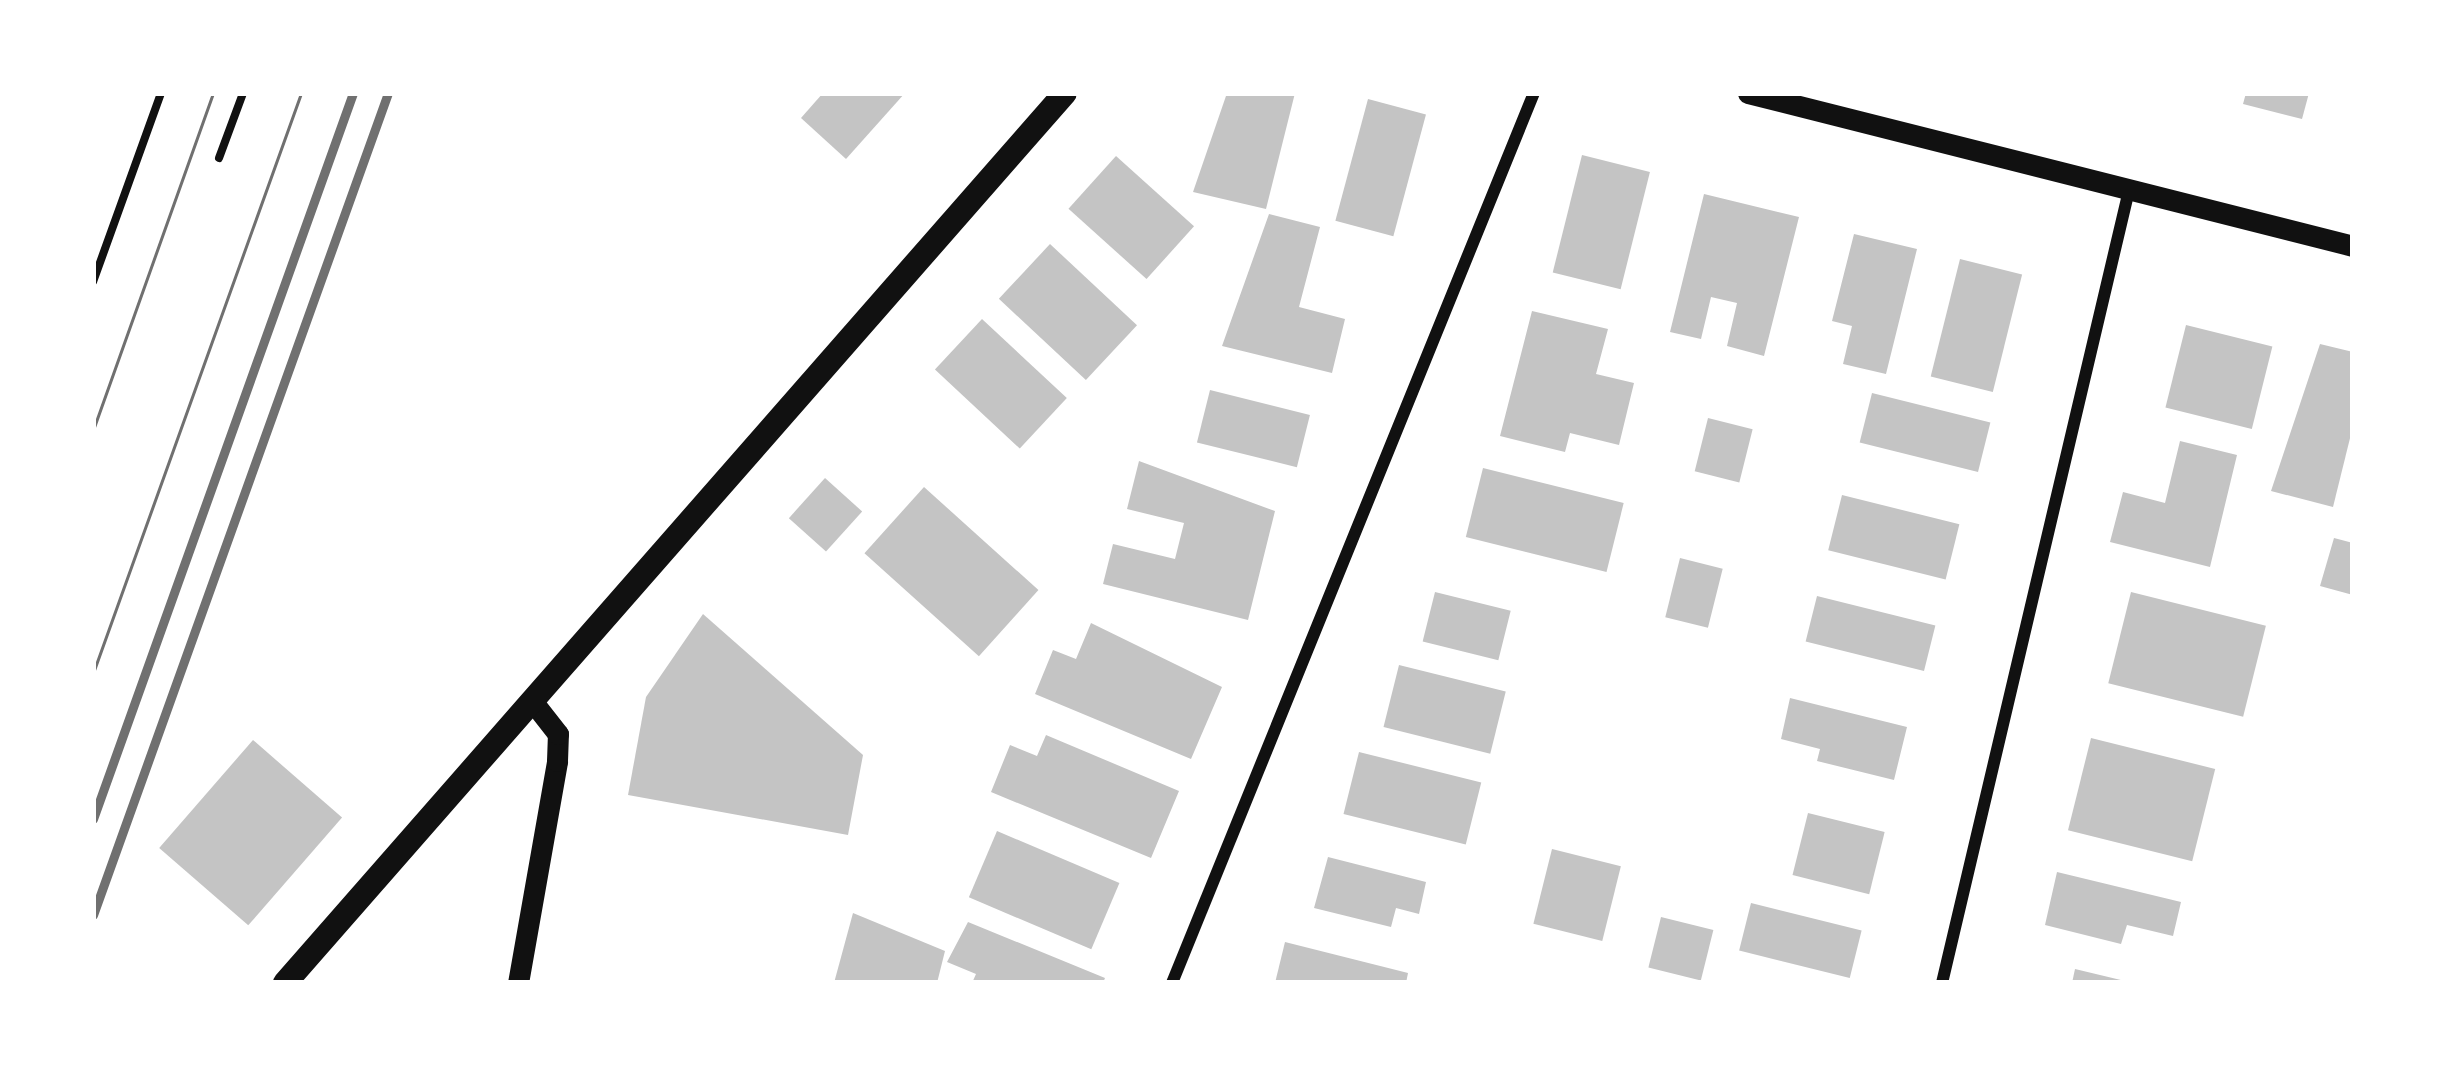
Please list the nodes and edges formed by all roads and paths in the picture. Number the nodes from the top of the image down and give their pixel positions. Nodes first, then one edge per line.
1 (161, 93) edge
2 (243, 93) edge
3 (1065, 93) edge
4 (1534, 93) edge
5 (1748, 93) edge
6 (219, 158) dead end
7 (2129, 190) junction
8 (2353, 247) edge
9 (93, 282) edge
10 (537, 707) junction
11 (285, 983) edge
12 (518, 983) edge
13 (1172, 983) edge
14 (1942, 983) edge

1 - 9 path
2 - 6 path
3 - 10 main road
4 - 13 street
5 - 7 street
7 - 8 street
7 - 14 street
10 - 11 main road
10 - 12 street

